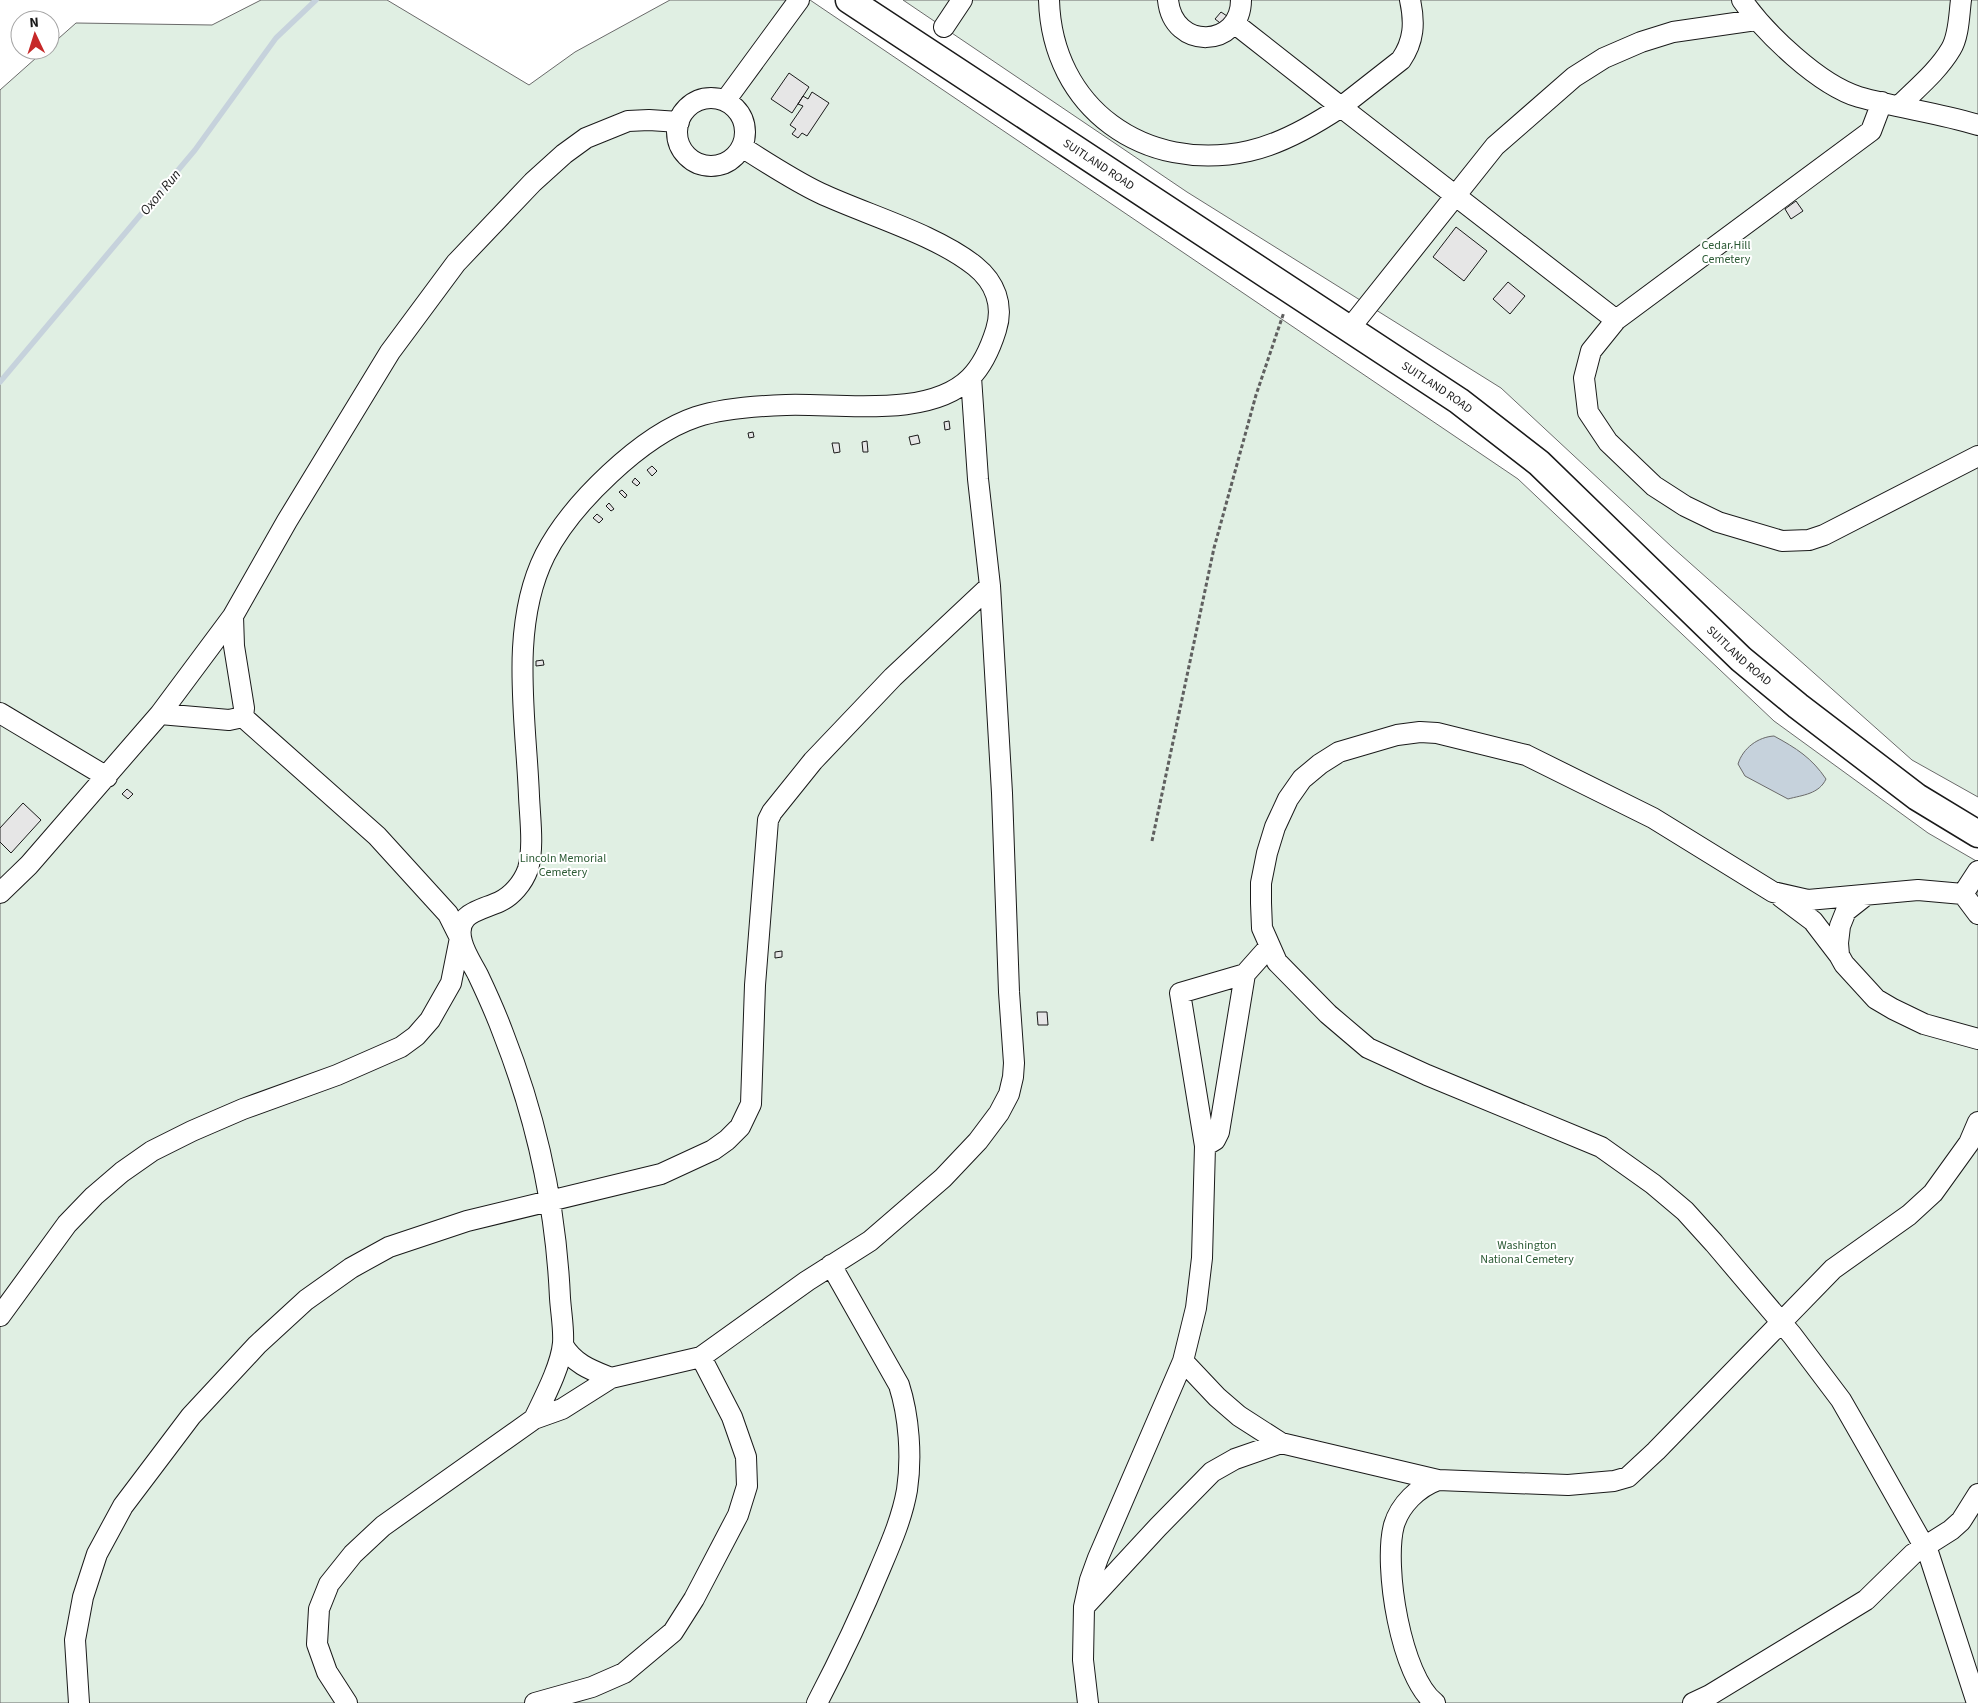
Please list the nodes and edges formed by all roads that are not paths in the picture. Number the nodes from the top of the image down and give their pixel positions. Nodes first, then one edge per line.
1 (799, 0) edge
2 (849, 0) edge
3 (962, 0) edge
4 (1049, 0) edge
5 (1168, 0) edge
6 (1241, 0) edge
7 (1410, 0) edge
8 (1742, 0) edge
9 (1961, 0) edge
10 (1756, 20) junction
11 (1234, 23) junction
12 (944, 27) dead end
13 (725, 101) junction
14 (1890, 104) junction
15 (1341, 107) junction
16 (679, 122) junction
17 (1978, 126) edge
18 (742, 147) junction
19 (1456, 195) junction
20 (1616, 320) junction
21 (1350, 328) junction
22 (971, 377) junction
23 (1978, 456) edge
24 (990, 586) junction
25 (233, 616) junction
26 (0, 713) edge
27 (160, 714) junction
28 (243, 717) junction
29 (106, 776) junction
30 (1978, 834) edge
31 (1978, 871) edge
32 (0, 892) edge
33 (1773, 892) junction
34 (1964, 894) junction
35 (1866, 896) junction
36 (1978, 914) edge
37 (460, 938) junction
38 (1269, 946) junction
39 (1839, 955) junction
40 (1246, 974) junction
41 (1978, 1039) edge
42 (1978, 1122) edge
43 (1205, 1146) junction
44 (549, 1202) junction
45 (831, 1265) junction
46 (0, 1316) edge
47 (1782, 1323) junction
48 (563, 1345) junction
49 (701, 1357) junction
50 (1183, 1361) junction
51 (611, 1378) junction
52 (534, 1419) junction
53 (1281, 1443) junction
54 (1438, 1480) junction
55 (1978, 1494) edge
56 (1924, 1546) junction
57 (1084, 1607) junction
58 (80, 1703) edge
59 (347, 1703) edge
60 (535, 1703) edge
61 (818, 1703) edge
62 (1088, 1703) edge
63 (1434, 1703) edge
64 (1693, 1703) edge
65 (1978, 1703) edge

1 - 13 lane
2 - 21 main road, SUITLAND ROAD
3 - 12 lane
4 - 15 lane
5 - 11 lane
6 - 11 lane
7 - 15 lane
8 - 10 lane
9 - 14 lane
10 - 14 lane
10 - 19 lane
11 - 15 lane
13 - 16 lane
13 - 18 lane
14 - 17 lane
14 - 20 lane
15 - 19 lane
16 - 18 lane
16 - 25 lane
18 - 22 lane
19 - 20 lane
19 - 21 lane
20 - 23 lane
21 - 30 main road, SUITLAND ROAD
22 - 24 lane
22 - 37 lane
24 - 44 lane
24 - 45 lane
25 - 27 lane
25 - 28 lane
26 - 29 lane
27 - 28 lane
27 - 29 lane
28 - 37 lane
29 - 32 lane
31 - 34 lane
33 - 35 lane
33 - 38 lane
33 - 39 lane
34 - 35 lane
34 - 36 lane
35 - 39 lane
37 - 44 lane
37 - 46 lane
38 - 40 lane
38 - 47 lane
39 - 41 lane
40 - 43 lane
40 - 43 lane
42 - 47 lane
43 - 50 lane
44 - 48 lane
44 - 58 lane
45 - 49 lane
45 - 61 lane
47 - 54 lane
47 - 56 lane
48 - 51 lane
48 - 52 lane
49 - 51 lane
49 - 60 lane
50 - 53 lane
50 - 57 lane
51 - 52 lane
52 - 59 lane
53 - 54 lane
53 - 57 lane
54 - 63 lane
55 - 56 lane
56 - 64 lane
56 - 65 lane
57 - 62 lane

